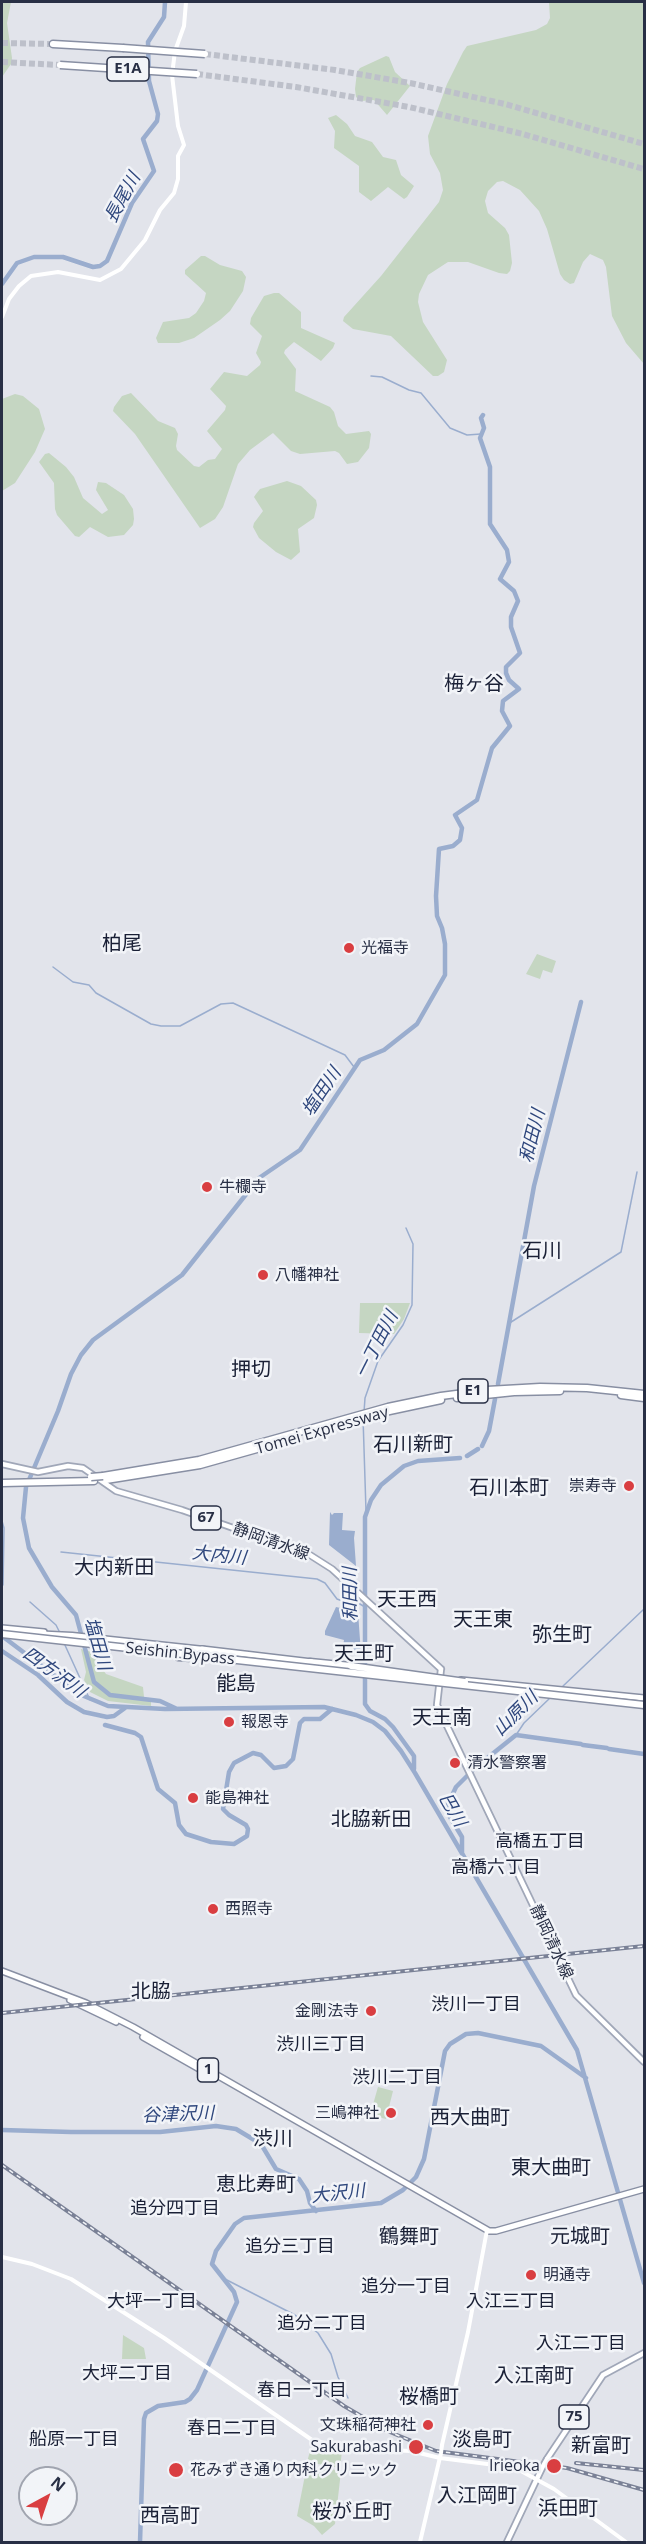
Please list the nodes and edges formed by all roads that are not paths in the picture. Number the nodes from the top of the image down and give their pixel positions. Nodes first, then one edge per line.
1 (186, 2) edge
2 (53, 44) tunnel mouth
3 (205, 54) tunnel mouth
4 (60, 65) tunnel mouth
5 (197, 74) tunnel mouth
6 (2, 316) edge
7 (645, 1396) edge
8 (2, 1464) edge
9 (2, 1481) edge
10 (2, 1632) edge
11 (32, 1636) junction
12 (204, 1650) junction
13 (226, 1660) junction
14 (310, 1662) junction
15 (323, 1671) junction
16 (440, 1680) junction
17 (464, 1684) junction
18 (645, 1703) edge
19 (2, 1972) edge
20 (645, 2061) edge
21 (645, 2190) edge
22 (487, 2232) junction
23 (2, 2257) edge
24 (645, 2353) edge
25 (440, 2456) junction
26 (537, 2479) junction
27 (420, 2542) edge
28 (507, 2542) edge
29 (626, 2542) edge

1 - 6 main road
2 - 3 highway, E1A, bridge
4 - 5 highway, E1A, bridge
7 - 9 highway, Tomei Expressway / E1, bridge
8 - 16 main road, 静岡清水線 / 67
10 - 11 highway, Seishin Bypass, bridge
10 - 12 highway
10 - 13 highway, bridge
11 - 12 highway, bridge
11 - 13 highway, bridge
11 - 17 highway, Seishin Bypass, bridge
12 - 14 highway
13 - 15 highway
14 - 16 highway
14 - 17 highway, bridge
15 - 16 highway
15 - 17 highway, bridge
16 - 18 highway
16 - 18 highway
16 - 20 main road, 静岡清水線 / 67
17 - 18 highway, Seishin Bypass, bridge
19 - 22 highway, 1
21 - 22 highway
22 - 25 main road, bridge
23 - 25 main road
24 - 26 main road, 75, bridge
25 - 26 main road
25 - 27 main road
26 - 28 main road, 75
26 - 29 main road

